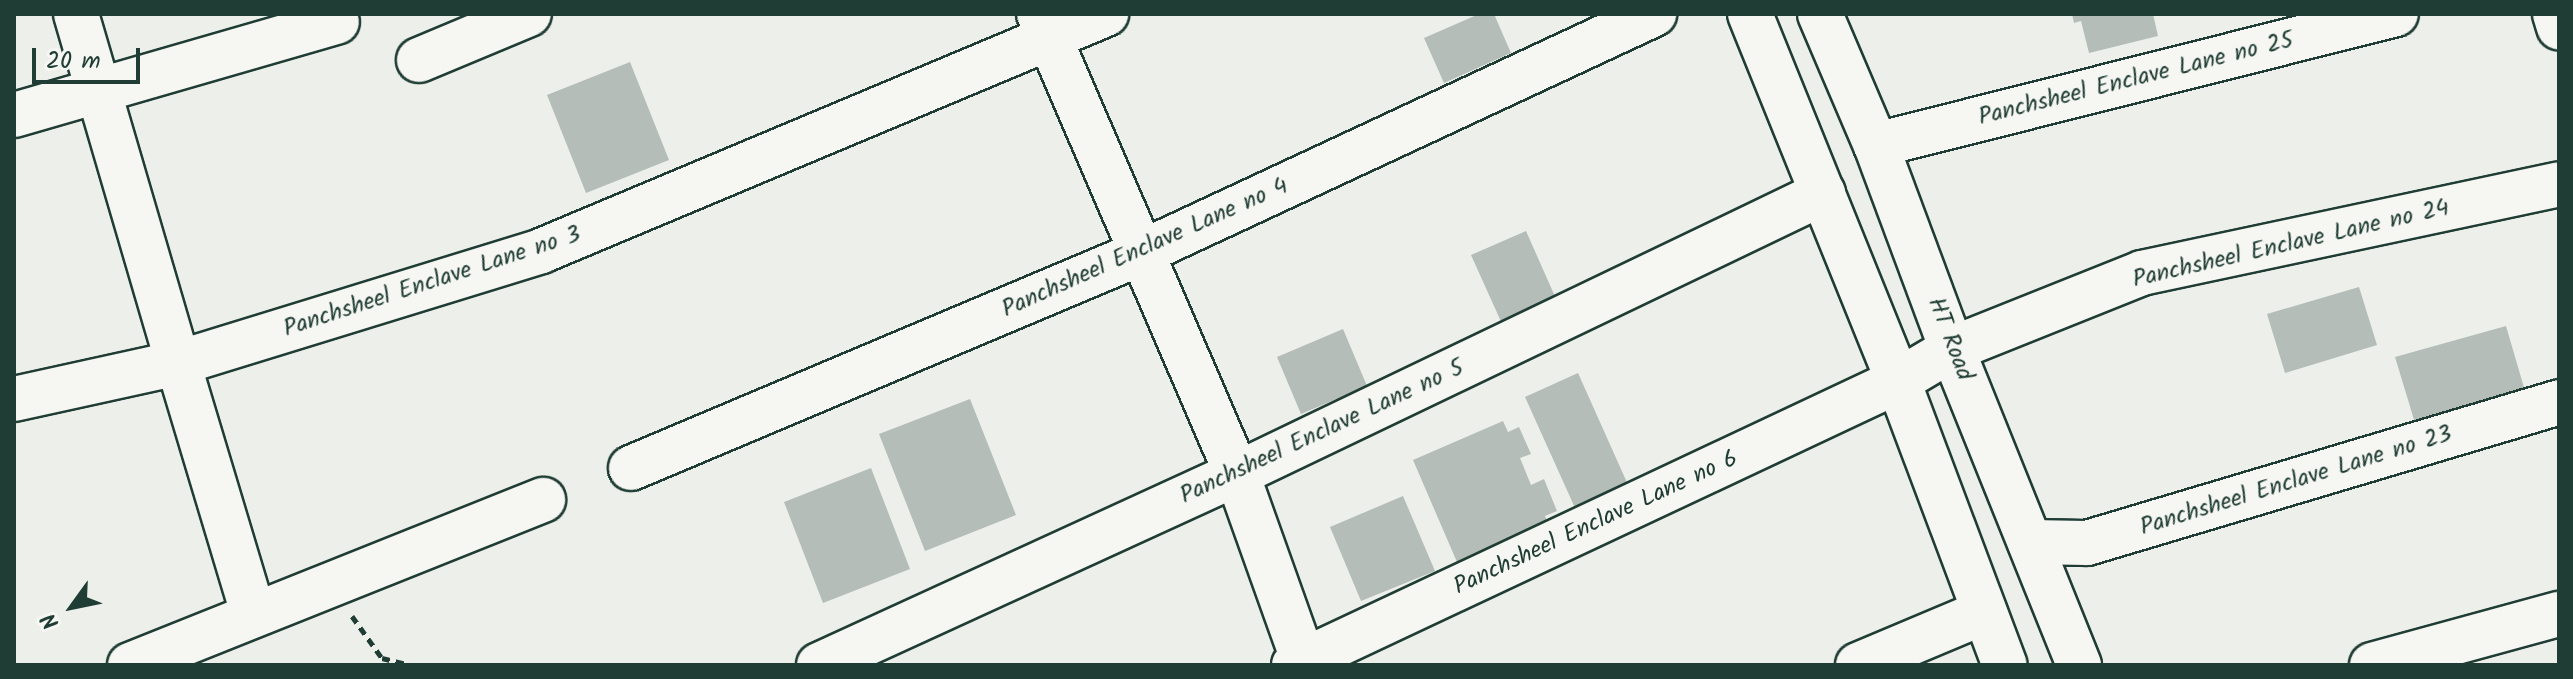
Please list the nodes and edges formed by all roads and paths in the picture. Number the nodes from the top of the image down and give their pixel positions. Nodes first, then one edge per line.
1 (76, 14) edge
2 (529, 14) edge
3 (1106, 14) edge
4 (1654, 14) edge
5 (1750, 14) edge
6 (1820, 14) edge
7 (2396, 14) edge
8 (2555, 14) edge
9 (337, 22) dead end
10 (1044, 27) edge
11 (2559, 27) edge
12 (419, 60) dead end
13 (98, 93) junction
14 (14, 115) edge
15 (1876, 145) junction
16 (2559, 184) edge
17 (1823, 193) junction
18 (1143, 252) junction
19 (1952, 349) junction
20 (178, 363) junction
21 (1898, 381) junction
22 (14, 399) edge
23 (2559, 402) edge
24 (631, 468) dead end
25 (1237, 474) junction
26 (543, 500) dead end
27 (2030, 542) junction
28 (329, 583) junction
29 (1984, 612) junction
30 (253, 613) junction
31 (2559, 614) edge
32 (1301, 663) edge
33 (130, 665) edge
34 (411, 665) edge
35 (819, 665) edge
36 (1858, 665) edge
37 (2005, 665) edge
38 (2079, 665) edge
39 (2372, 665) edge

1 - 13 street
2 - 12 street
3 - 10 street, Panchsheel Enclave Lane no 3
4 - 18 street, Panchsheel Enclave Lane no 4
5 - 17 street
6 - 15 street, HT Road
7 - 15 street, Panchsheel Enclave Lane no 25
8 - 11 street
9 - 13 street
10 - 18 street
10 - 20 street, Panchsheel Enclave Lane no 3
13 - 14 street
13 - 20 street
15 - 19 street, HT Road
16 - 19 street, Panchsheel Enclave Lane no 24
17 - 21 street
17 - 25 street, Panchsheel Enclave Lane no 5
18 - 24 street, Panchsheel Enclave Lane no 4
18 - 25 street
19 - 21 street, Panchsheel Enclave Lane no 24
19 - 27 street, HT Road
20 - 22 street, Panchsheel Enclave Lane no 3
20 - 30 street
21 - 29 street
21 - 32 street, Panchsheel Enclave Lane no 6
23 - 27 street, Panchsheel Enclave Lane no 23
25 - 32 street
25 - 35 street, Panchsheel Enclave Lane no 5
26 - 28 street
27 - 38 street, HT Road
28 - 30 street
28 - 34 path
29 - 36 street
29 - 37 street
30 - 33 street
31 - 39 street

